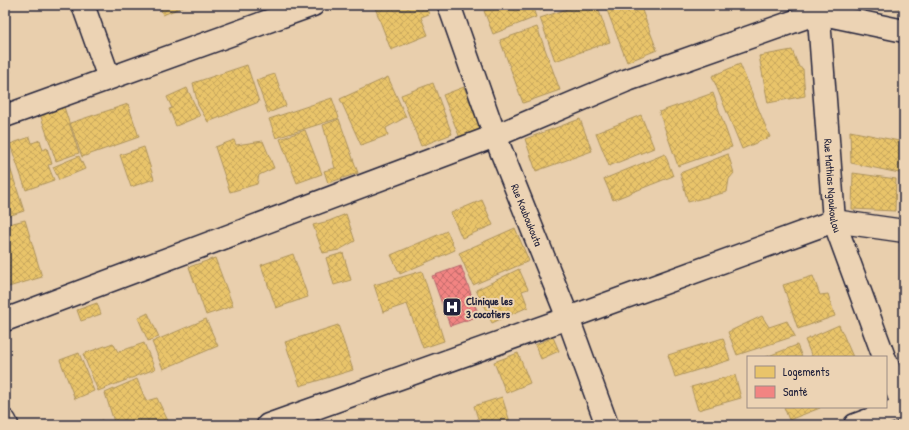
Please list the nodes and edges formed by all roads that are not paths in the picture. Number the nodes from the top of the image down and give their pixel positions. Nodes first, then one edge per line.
1 (83, 5) edge
2 (313, 5) edge
3 (449, 5) edge
4 (818, 9) edge
5 (904, 32) edge
6 (109, 78) junction
7 (5, 116) edge
8 (495, 136) junction
9 (834, 221) junction
10 (904, 230) edge
11 (568, 318) junction
12 (5, 320) edge
13 (884, 356) edge
14 (887, 364) edge
15 (904, 408) edge
16 (5, 421) edge
17 (7, 425) edge
18 (268, 425) edge
19 (607, 425) edge
20 (855, 425) edge

1 - 6 street
2 - 6 street
3 - 8 street, Rue Kouboukouta
4 - 5 street
4 - 8 street
4 - 9 street, Rue Mathias Ngoukoulou
6 - 7 street
8 - 11 street, Rue Kouboukouta
8 - 12 street
9 - 10 street
9 - 11 street
9 - 13 street, Rue Mathias Ngoukoulou
11 - 18 street
11 - 19 street, Rue Kouboukouta
14 - 15 street
15 - 20 street
16 - 17 street

